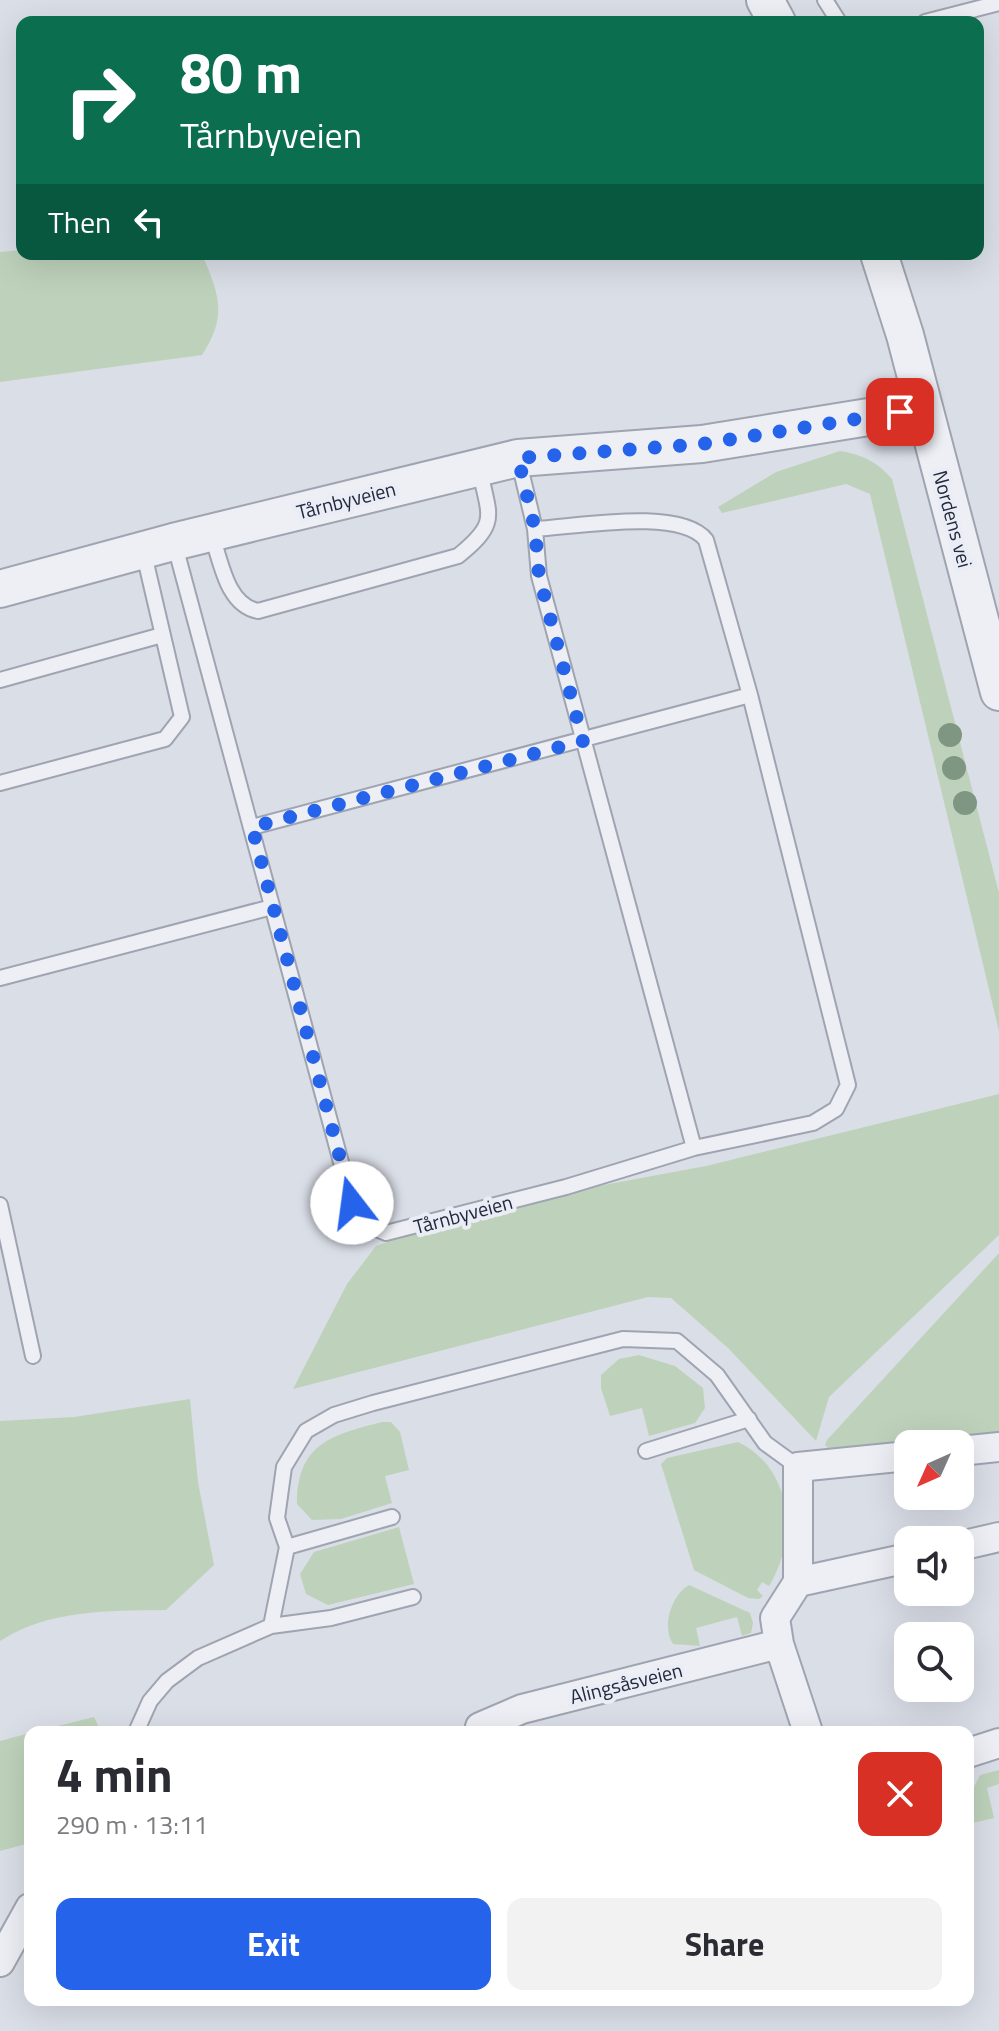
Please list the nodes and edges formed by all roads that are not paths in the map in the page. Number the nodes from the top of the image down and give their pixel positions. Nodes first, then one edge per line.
1 (999, 3) edge
2 (948, 16) edge
3 (881, 260) edge
4 (924, 408) junction
5 (518, 458) junction
6 (479, 467) junction
7 (535, 529) junction
8 (211, 533) junction
9 (158, 546) junction
10 (0, 589) edge
11 (162, 635) junction
12 (0, 680) edge
13 (999, 692) edge
14 (750, 695) junction
15 (583, 741) junction
16 (0, 783) edge
17 (252, 827) junction
18 (272, 907) junction
19 (0, 978) edge
20 (694, 1148) junction
21 (0, 1205) edge
22 (33, 1356) dead end
23 (749, 1419) junction
24 (999, 1447) edge
25 (974, 1450) edge
26 (646, 1451) dead end
27 (894, 1457) edge
28 (798, 1467) junction
29 (392, 1517) dead end
30 (999, 1537) edge
31 (974, 1543) edge
32 (287, 1547) junction
33 (894, 1561) edge
34 (798, 1582) junction
35 (413, 1597) dead end
36 (271, 1626) junction
37 (779, 1644) junction
38 (139, 1726) edge
39 (482, 1726) edge
40 (806, 1726) edge
41 (999, 1743) edge
42 (974, 1751) edge
43 (24, 1919) edge
44 (0, 1962) edge

1 - 2 lane
3 - 4 street, Nordens vei
4 - 5 street, Tårnbyveien
4 - 13 street, Nordens vei
5 - 6 street, Tårnbyveien
5 - 7 lane
6 - 8 street, Tårnbyveien
6 - 8 lane
7 - 14 lane, Tårnbyveien
7 - 15 lane
8 - 9 street, Tårnbyveien
9 - 10 street, Tårnbyveien
9 - 11 lane
9 - 17 lane, Tårnbyveien
11 - 12 lane
11 - 16 lane
14 - 15 lane
14 - 20 lane, Tårnbyveien
15 - 17 lane
15 - 20 lane
17 - 18 lane, Tårnbyveien
18 - 19 lane
18 - 20 lane, Tårnbyveien
21 - 22 lane
23 - 26 lane
23 - 28 lane
23 - 32 lane
24 - 25 street
27 - 28 street
28 - 34 street
29 - 32 lane
30 - 31 street
32 - 36 lane
33 - 34 street
34 - 37 street
35 - 36 lane
36 - 38 lane
37 - 39 street, Alingsåsveien
37 - 40 street
41 - 42 street
43 - 44 street

